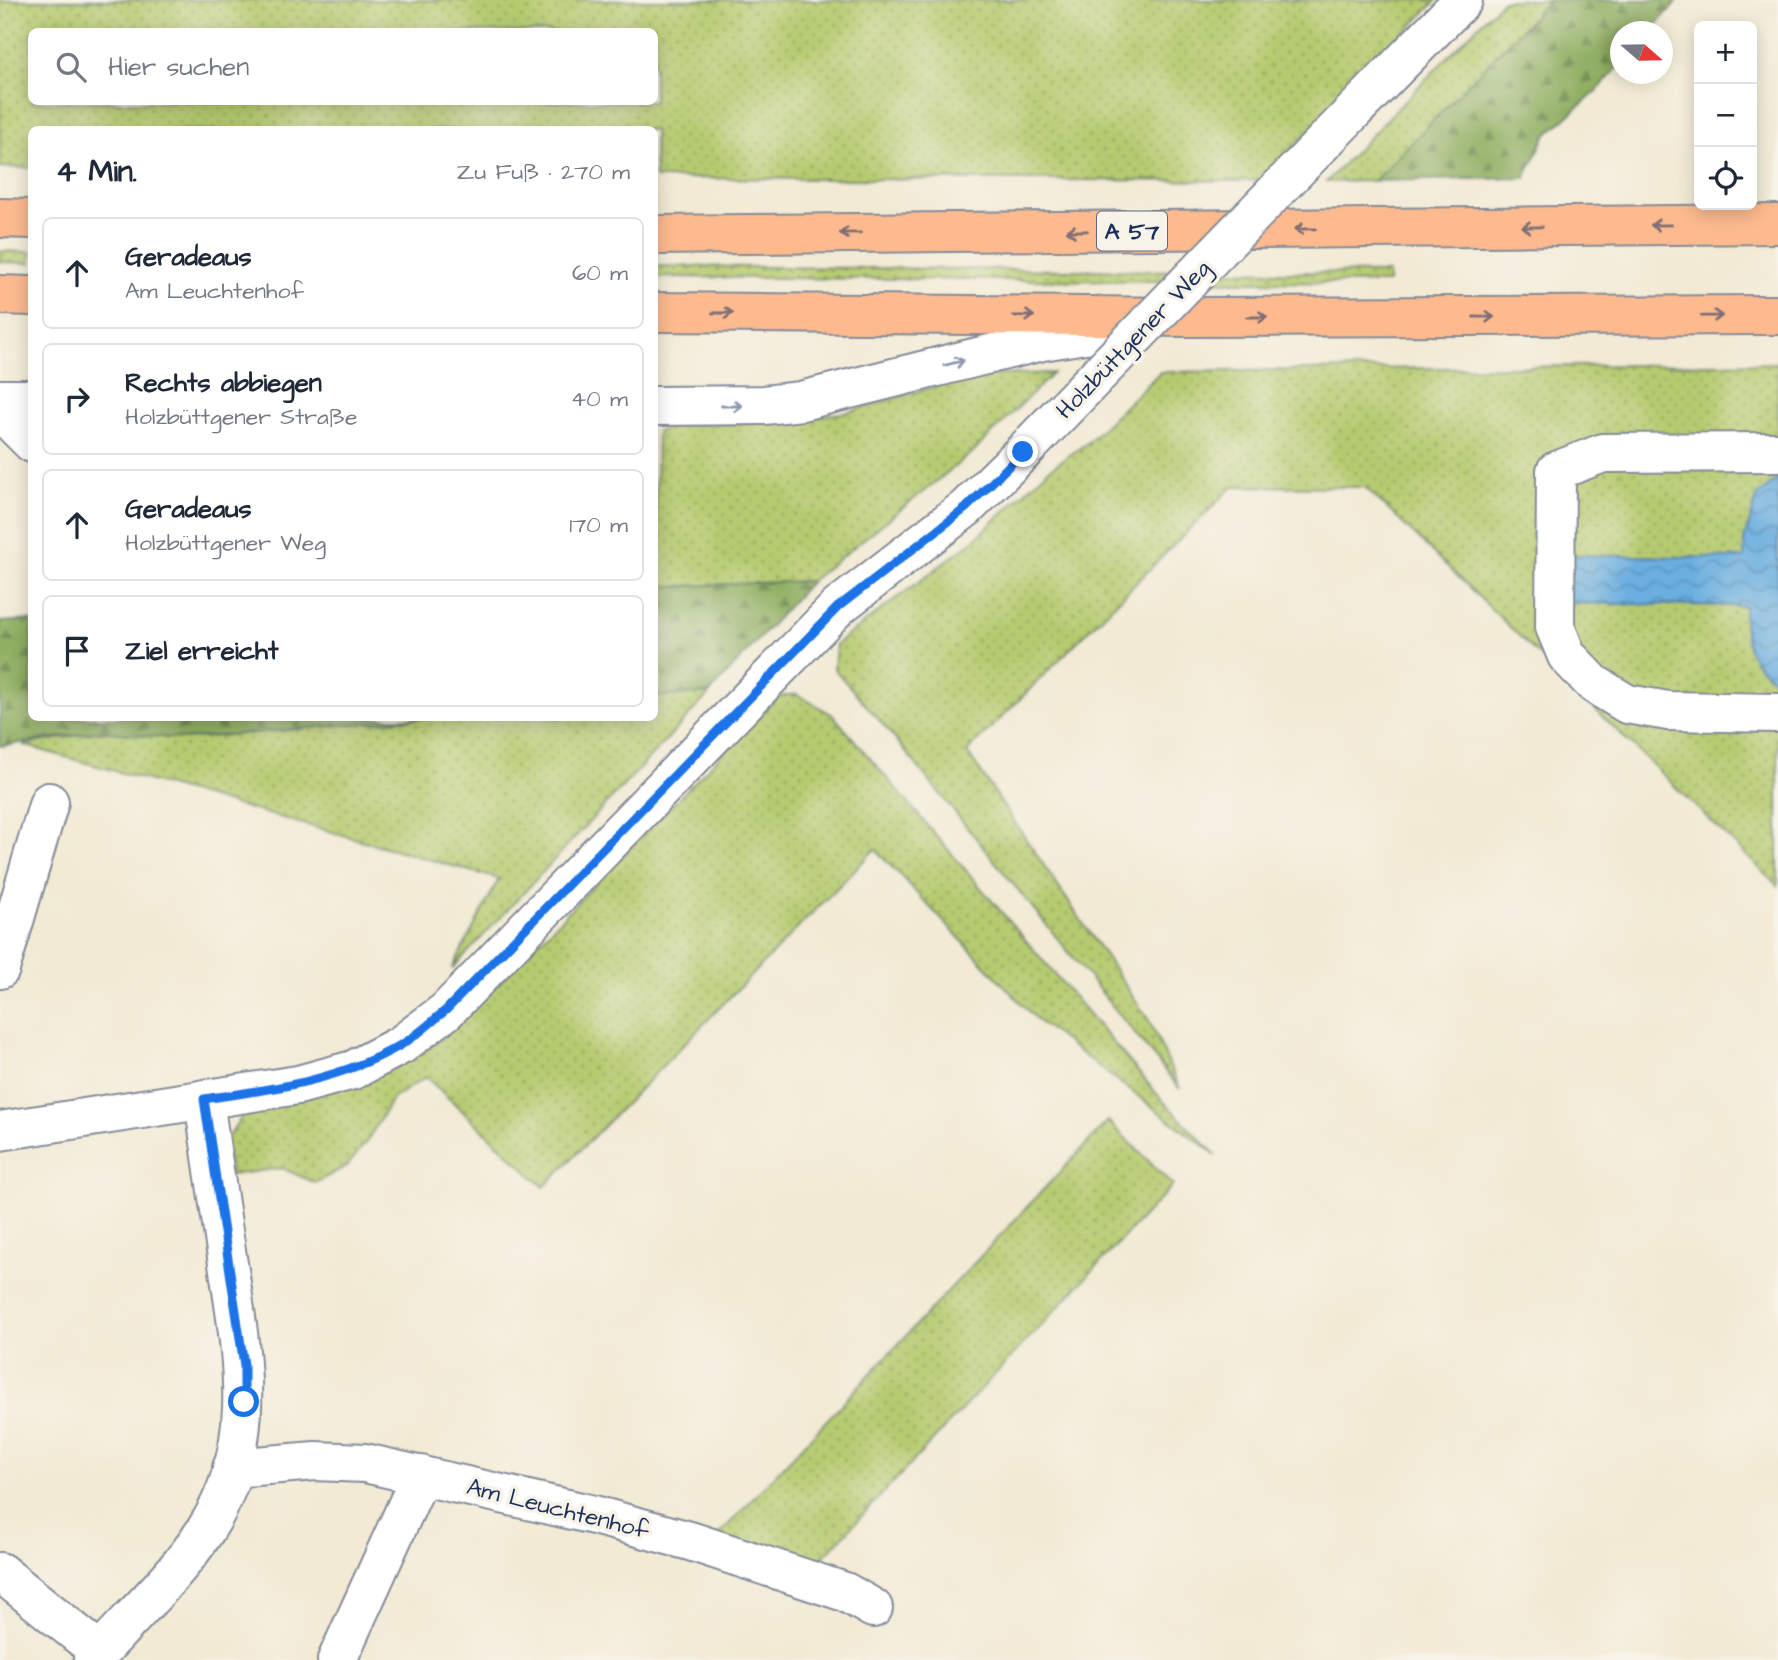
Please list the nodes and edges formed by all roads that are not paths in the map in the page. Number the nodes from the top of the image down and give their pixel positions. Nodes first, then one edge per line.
1 (1462, 0) edge
2 (0, 218) edge
3 (28, 219) edge
4 (1778, 224) edge
5 (658, 235) edge
6 (0, 295) edge
7 (28, 296) edge
8 (658, 312) edge
9 (1778, 315) edge
10 (1188, 317) junction
11 (0, 399) edge
12 (28, 399) edge
13 (658, 407) edge
14 (0, 411) edge
15 (28, 439) edge
16 (1778, 452) edge
17 (1778, 713) edge
18 (49, 802) dead end
19 (0, 969) edge
20 (204, 1099) junction
21 (0, 1131) edge
22 (232, 1468) junction
23 (421, 1475) junction
24 (0, 1572) edge
25 (873, 1608) dead end
26 (97, 1656) edge
27 (337, 1660) edge

1 - 20 street, Holzbüttgener Weg, bridge
2 - 3 highway
4 -> 5 highway, A 57
6 - 7 highway
8 -> 10 highway
10 -> 9 highway
13 -> 10 street
11 - 12 street
14 - 15 street
16 - 17 street
18 - 19 street
20 - 21 street, Holzbüttgener Weg
20 - 22 street
22 - 23 street, Am Leuchtenhof
22 - 26 street
23 - 25 street, Am Leuchtenhof
23 - 27 street
24 - 26 street

